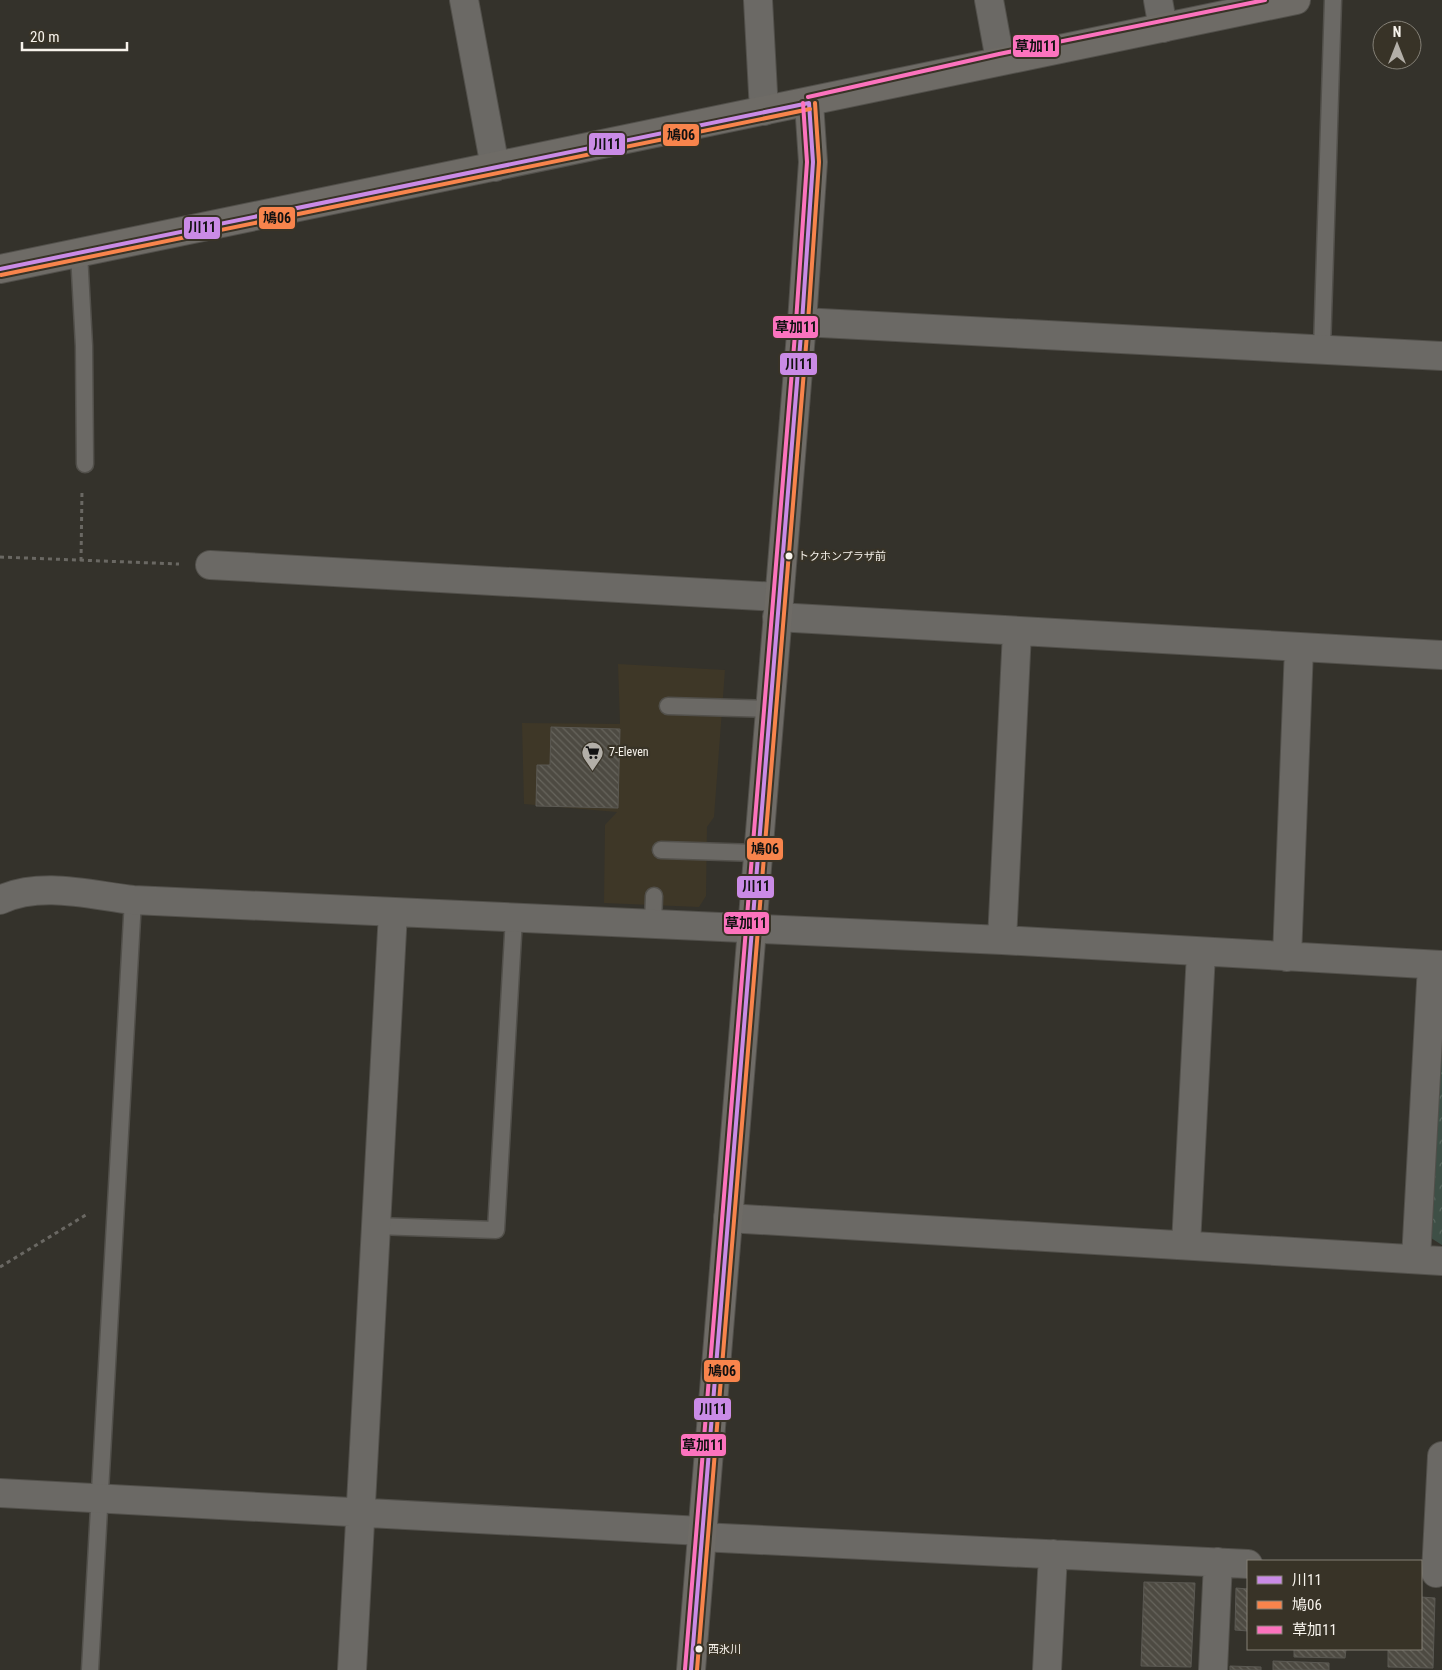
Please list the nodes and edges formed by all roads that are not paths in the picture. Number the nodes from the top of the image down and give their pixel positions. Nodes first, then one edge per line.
1 (464, 0) edge
2 (758, 0) edge
3 (989, 0) edge
4 (1158, 0) edge
5 (1296, 0) edge
6 (1333, 0) edge
7 (1163, 28) junction
8 (1000, 60) junction
9 (809, 103) junction
10 (764, 111) junction
11 (494, 167) junction
12 (79, 253) junction
13 (0, 270) edge
14 (802, 322) junction
15 (1322, 349) junction
16 (1442, 356) edge
17 (85, 464) road end
18 (210, 565) road end
19 (777, 607) junction
20 (1017, 632) junction
21 (1299, 648) junction
22 (1442, 655) edge
23 (668, 706) dead end
24 (769, 709) junction
25 (661, 850) dead end
26 (758, 853) junction
27 (654, 896) dead end
28 (0, 900) edge
29 (133, 900) junction
30 (393, 912) junction
31 (514, 918) junction
32 (653, 924) junction
33 (752, 928) junction
34 (1002, 940) junction
35 (1202, 953) junction
36 (1287, 957) junction
37 (1437, 965) edge
38 (728, 1218) junction
39 (375, 1226) junction
40 (1186, 1245) junction
41 (1429, 1260) edge
42 (1442, 1456) edge
43 (0, 1493) edge
44 (100, 1498) junction
45 (362, 1513) junction
46 (701, 1534) junction
47 (1053, 1554) junction
48 (1218, 1562) junction
49 (1247, 1564) edge
50 (1433, 1573) edge
51 (90, 1670) edge
52 (352, 1670) edge
53 (691, 1670) edge
54 (1047, 1670) edge
55 (1213, 1670) edge

1 - 11 street
2 - 10 street
3 - 8 street
4 - 7 street
5 - 7 street
6 - 15 lane
7 - 8 street
8 - 9 street
9 - 10 street
9 - 14 street
10 - 11 street
11 - 12 street
12 - 13 street
12 - 17 lane
14 - 15 street
14 - 19 street
15 - 16 street
18 - 19 street
19 - 20 street
19 - 24 street
20 - 21 street
20 - 34 street
21 - 22 street
21 - 36 street
23 - 24 lane
24 - 26 street
25 - 26 lane
26 - 33 street
27 - 32 lane
28 - 29 street
29 - 30 street
29 - 44 lane
30 - 31 street
30 - 39 street
31 - 32 street
31 - 39 lane
32 - 33 street
33 - 34 street
33 - 38 street
34 - 35 street
35 - 36 street
35 - 40 street
36 - 37 street
37 - 41 street
38 - 40 street
38 - 46 street
39 - 45 street
40 - 41 street
42 - 50 street
43 - 44 street
44 - 45 street
44 - 51 lane
45 - 46 street
45 - 52 street
46 - 47 street
46 - 53 street
47 - 48 street
47 - 54 street
48 - 49 street
48 - 55 street

